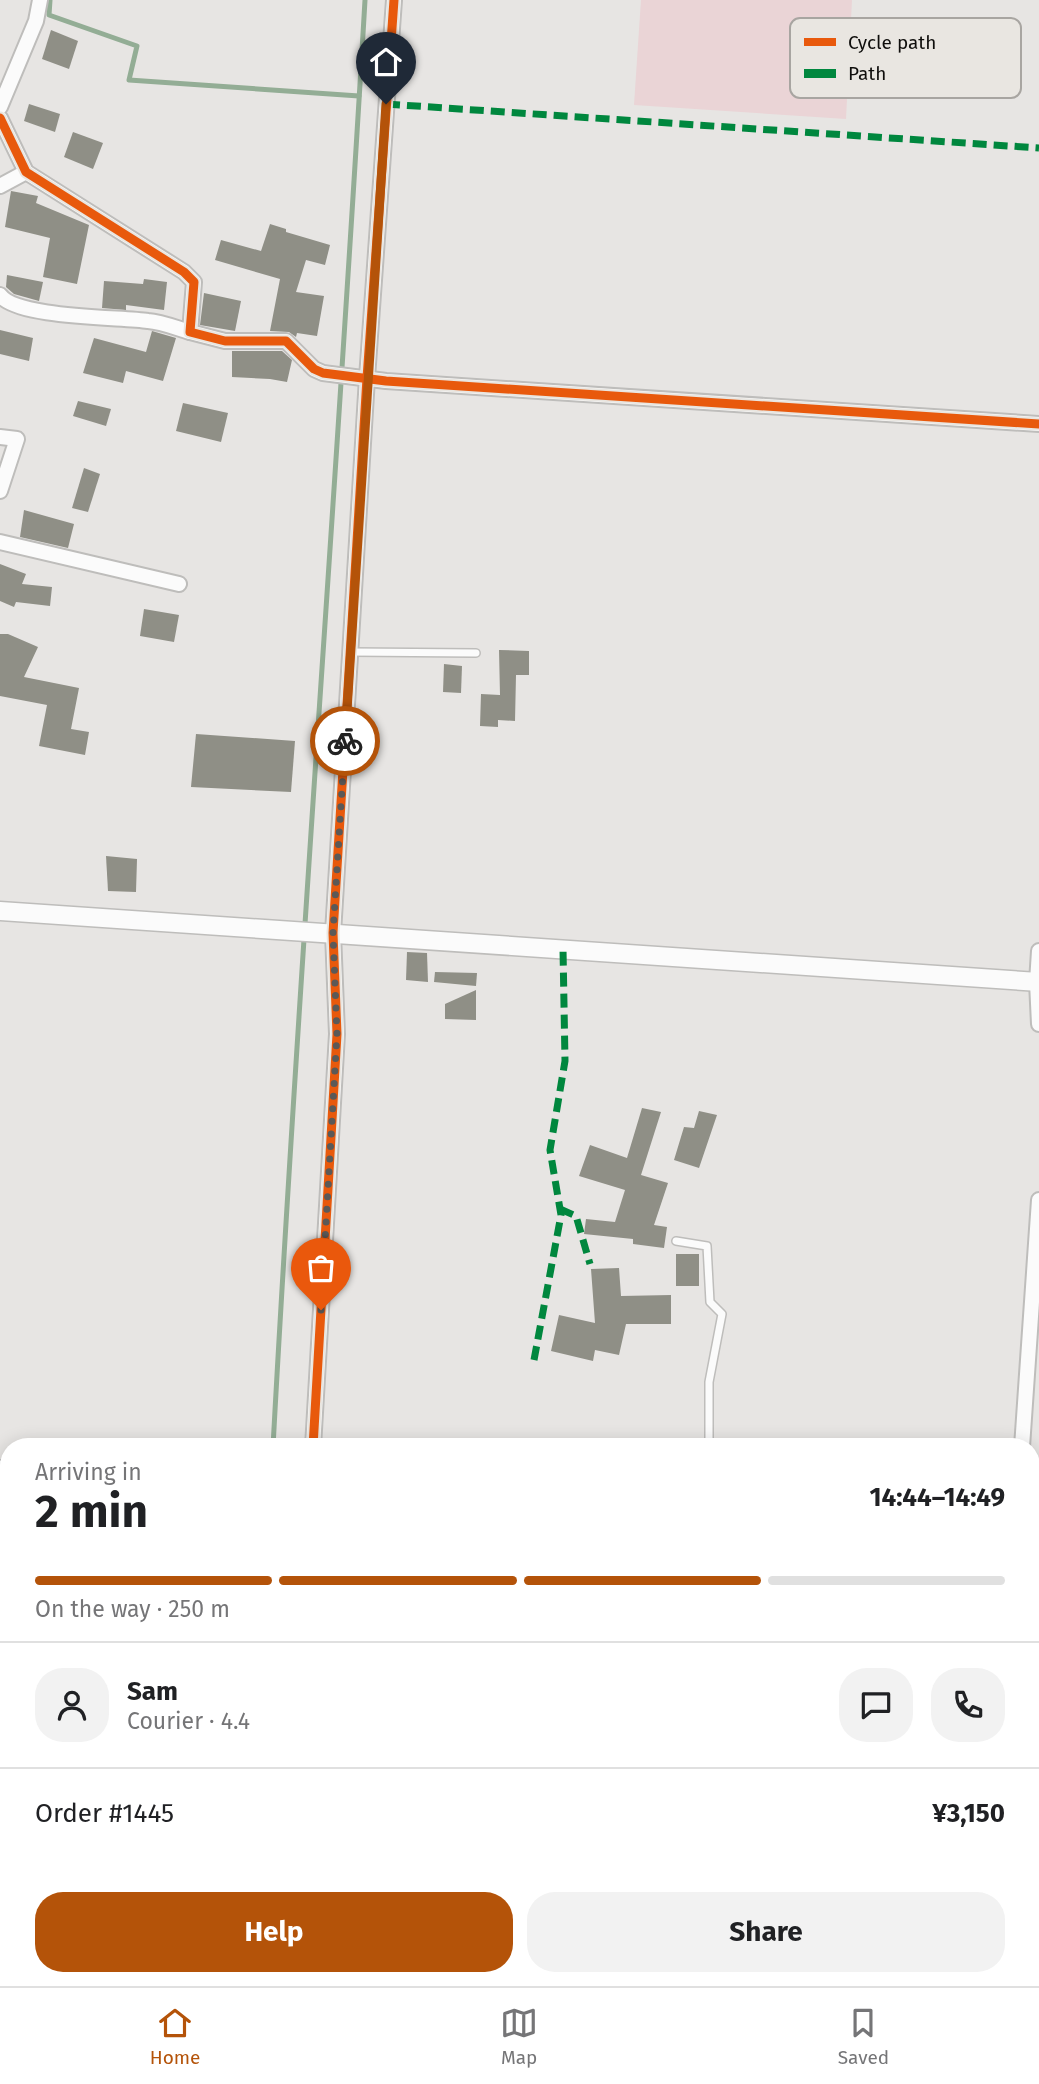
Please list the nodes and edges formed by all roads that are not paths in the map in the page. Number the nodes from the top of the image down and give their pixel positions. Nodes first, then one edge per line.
1 (40, 0) edge
2 (394, 0) edge
3 (0, 107) edge
4 (0, 118) edge
5 (26, 172) junction
6 (0, 186) edge
7 (0, 295) edge
8 (190, 332) junction
9 (364, 377) junction
10 (1039, 424) edge
11 (0, 437) edge
12 (0, 491) edge
13 (0, 542) edge
14 (179, 583) dead end
15 (350, 652) junction
16 (477, 653) dead end
17 (0, 911) edge
18 (326, 933) junction
19 (1039, 951) edge
20 (1038, 982) edge
21 (1039, 1024) edge
22 (1039, 1200) edge
23 (676, 1241) dead end
24 (314, 1438) edge
25 (709, 1438) edge
26 (1022, 1438) edge

1 - 3 street
2 - 9 street
4 - 5 street
5 - 6 street
5 - 8 street
7 - 8 street
8 - 9 street
9 - 10 street
9 - 15 street
11 - 12 street
13 - 14 street
15 - 16 lane
15 - 18 street
17 - 18 street
18 - 20 street
18 - 24 street
19 - 20 street
20 - 21 street
22 - 26 street
23 - 25 lane

